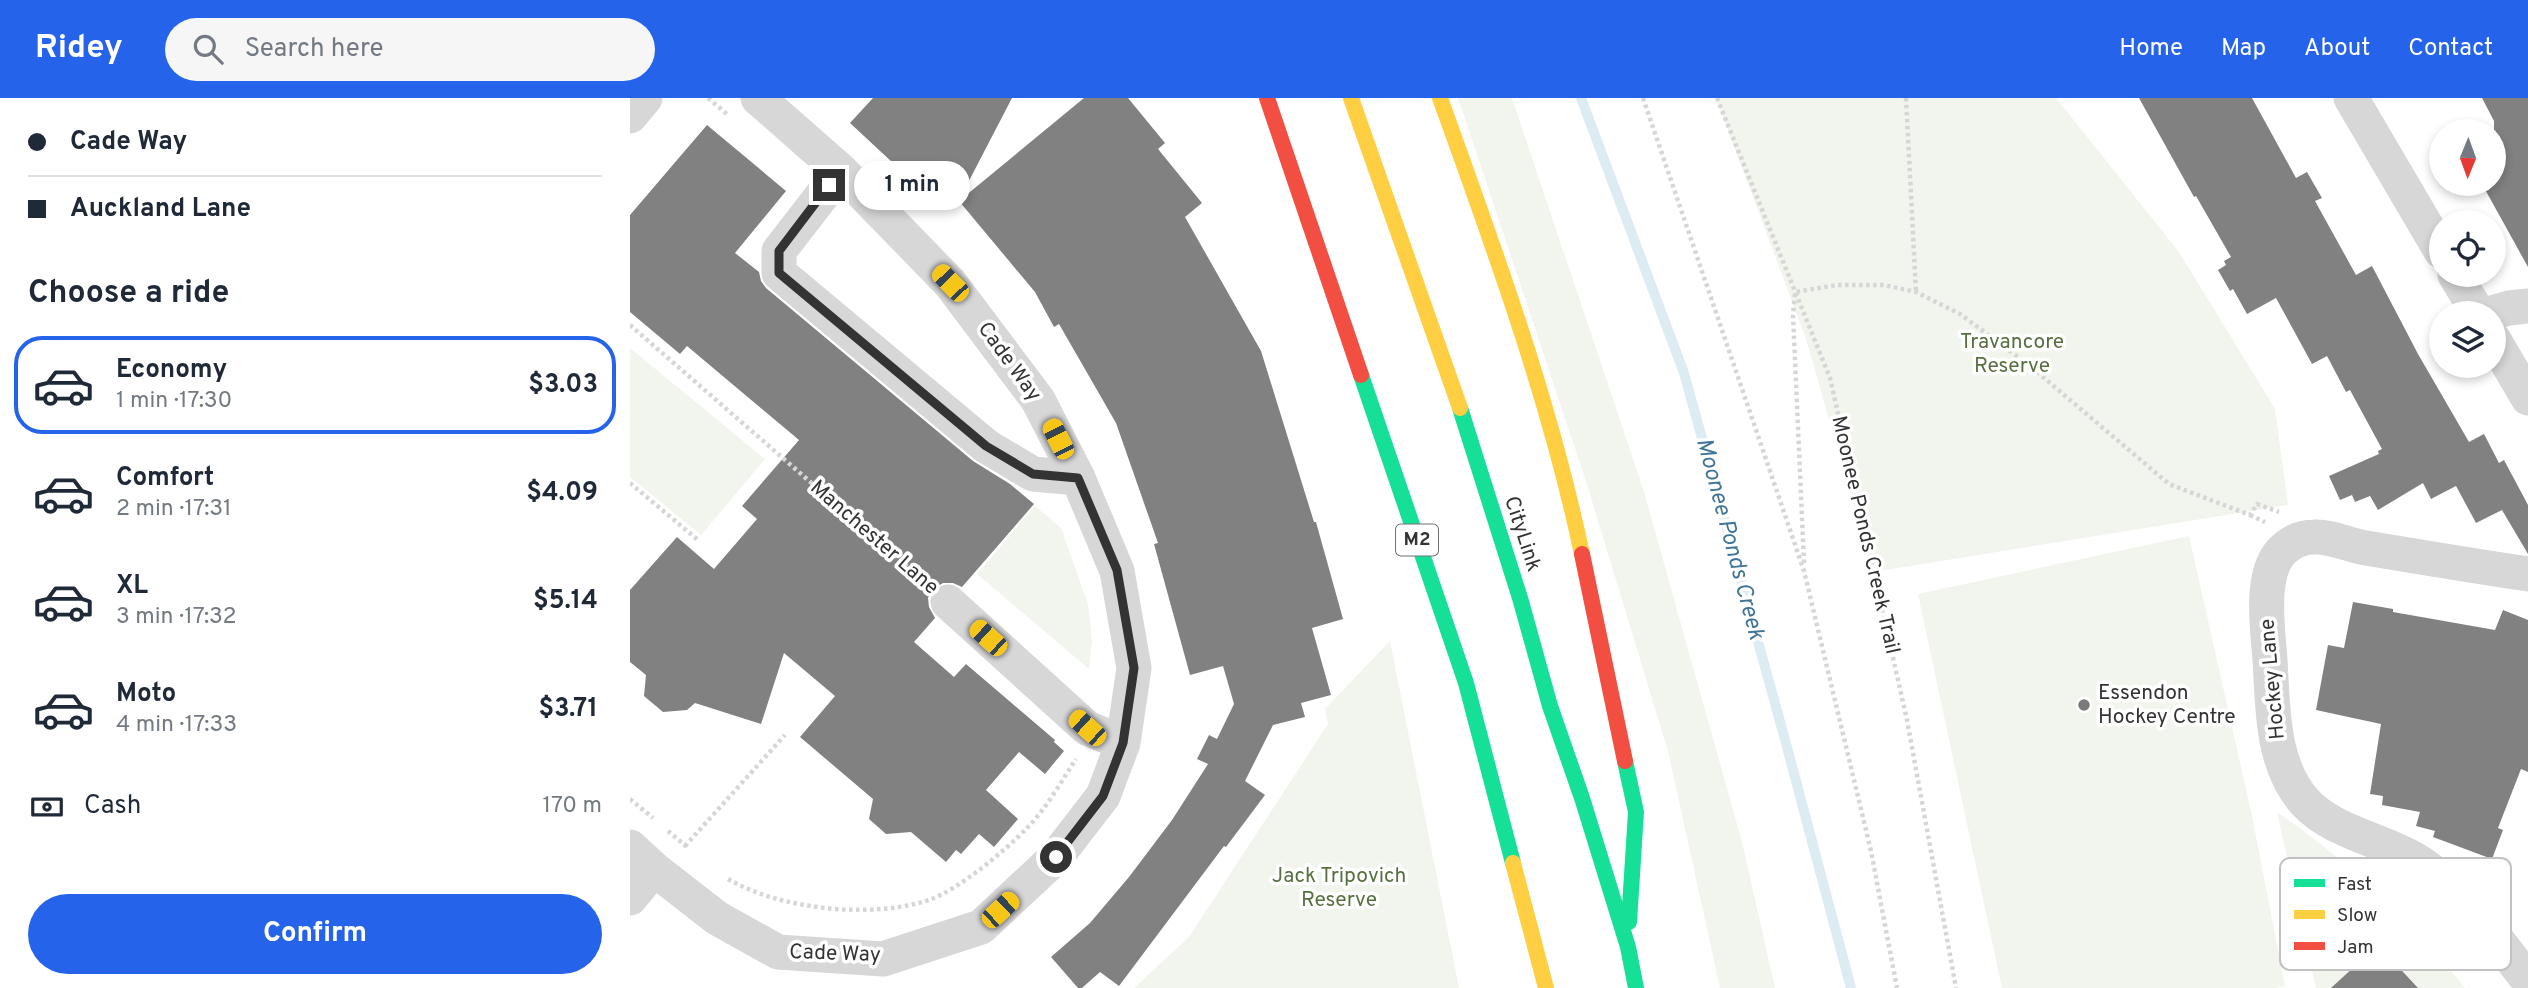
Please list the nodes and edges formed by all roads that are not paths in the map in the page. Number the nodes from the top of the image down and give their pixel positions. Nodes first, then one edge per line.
1 (645, 98) edge
2 (758, 98) edge
3 (1267, 98) edge
4 (1351, 98) edge
5 (1440, 98) edge
6 (2351, 98) edge
7 (630, 116) edge
8 (841, 171) junction
9 (2429, 231) edge
10 (2528, 306) edge
11 (2506, 309) edge
12 (2506, 360) edge
13 (2528, 397) edge
14 (1078, 478) junction
15 (2528, 575) edge
16 (948, 602) road end
17 (1123, 743) junction
18 (642, 858) edge
19 (2412, 858) edge
20 (630, 898) edge
21 (1628, 947) junction
22 (2511, 960) edge
23 (2528, 980) edge
24 (1546, 988) edge
25 (1636, 988) edge

1 - 7 street
2 - 8 street, Cade Way
3 - 24 highway, M2
4 - 21 highway, CityLink
5 - 21 highway
6 - 9 street
8 - 14 street, Cade Way
8 - 14 street
10 - 11 street
12 - 13 street
14 - 17 street, Cade Way
15 - 19 street, Hockey Lane
16 - 17 street, Manchester Lane
17 - 18 street, Cade Way
18 - 20 street
21 - 25 highway, CityLink
22 - 23 street, Hockey Lane

